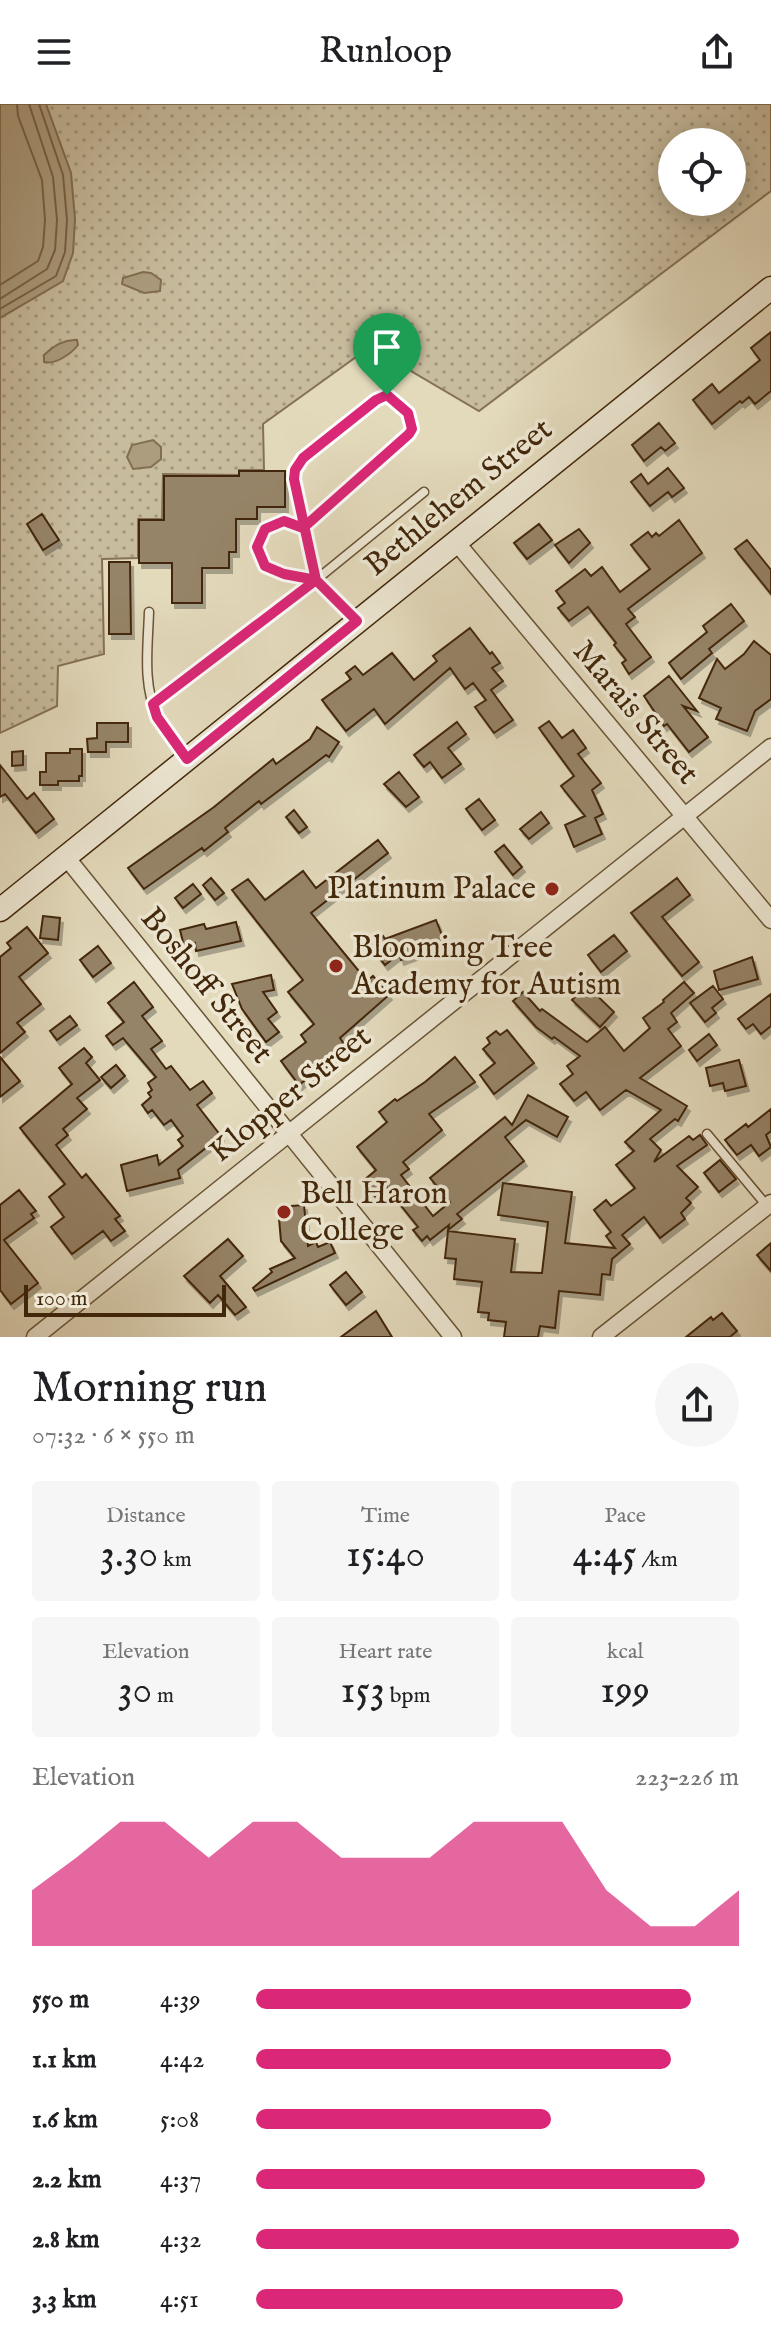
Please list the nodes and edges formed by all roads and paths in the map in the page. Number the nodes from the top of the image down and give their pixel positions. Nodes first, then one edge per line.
1 (771, 288) edge
2 (424, 492) dead end
3 (303, 528) junction
4 (456, 542) junction
5 (316, 580) junction
6 (149, 612) dead end
7 (357, 621) junction
8 (153, 704) junction
9 (771, 747) edge
10 (187, 759) junction
11 (685, 815) junction
12 (66, 857) junction
13 (0, 910) edge
14 (771, 920) edge
15 (288, 1132) junction
16 (707, 1134) dead end
17 (769, 1204) edge
18 (35, 1337) edge
19 (453, 1337) edge
20 (601, 1337) edge

1 - 4 main road, Bethlehem Street
2 - 5 lane
3 - 3 lane
3 - 5 lane
3 - 5 lane
4 - 7 main road, Bethlehem Street
4 - 11 street, Marais Street
5 - 7 lane
5 - 8 lane
6 - 8 lane
7 - 10 main road, Bethlehem Street
8 - 10 lane
9 - 11 street, Klopper Street
10 - 12 main road, Bethlehem Street
11 - 14 street, Marais Street
11 - 15 street, Klopper Street
12 - 13 main road, Bethlehem Street
12 - 15 street, Boshoff Street
15 - 18 street, Klopper Street
15 - 19 street, Boshoff Street
16 - 17 lane
17 - 20 street

